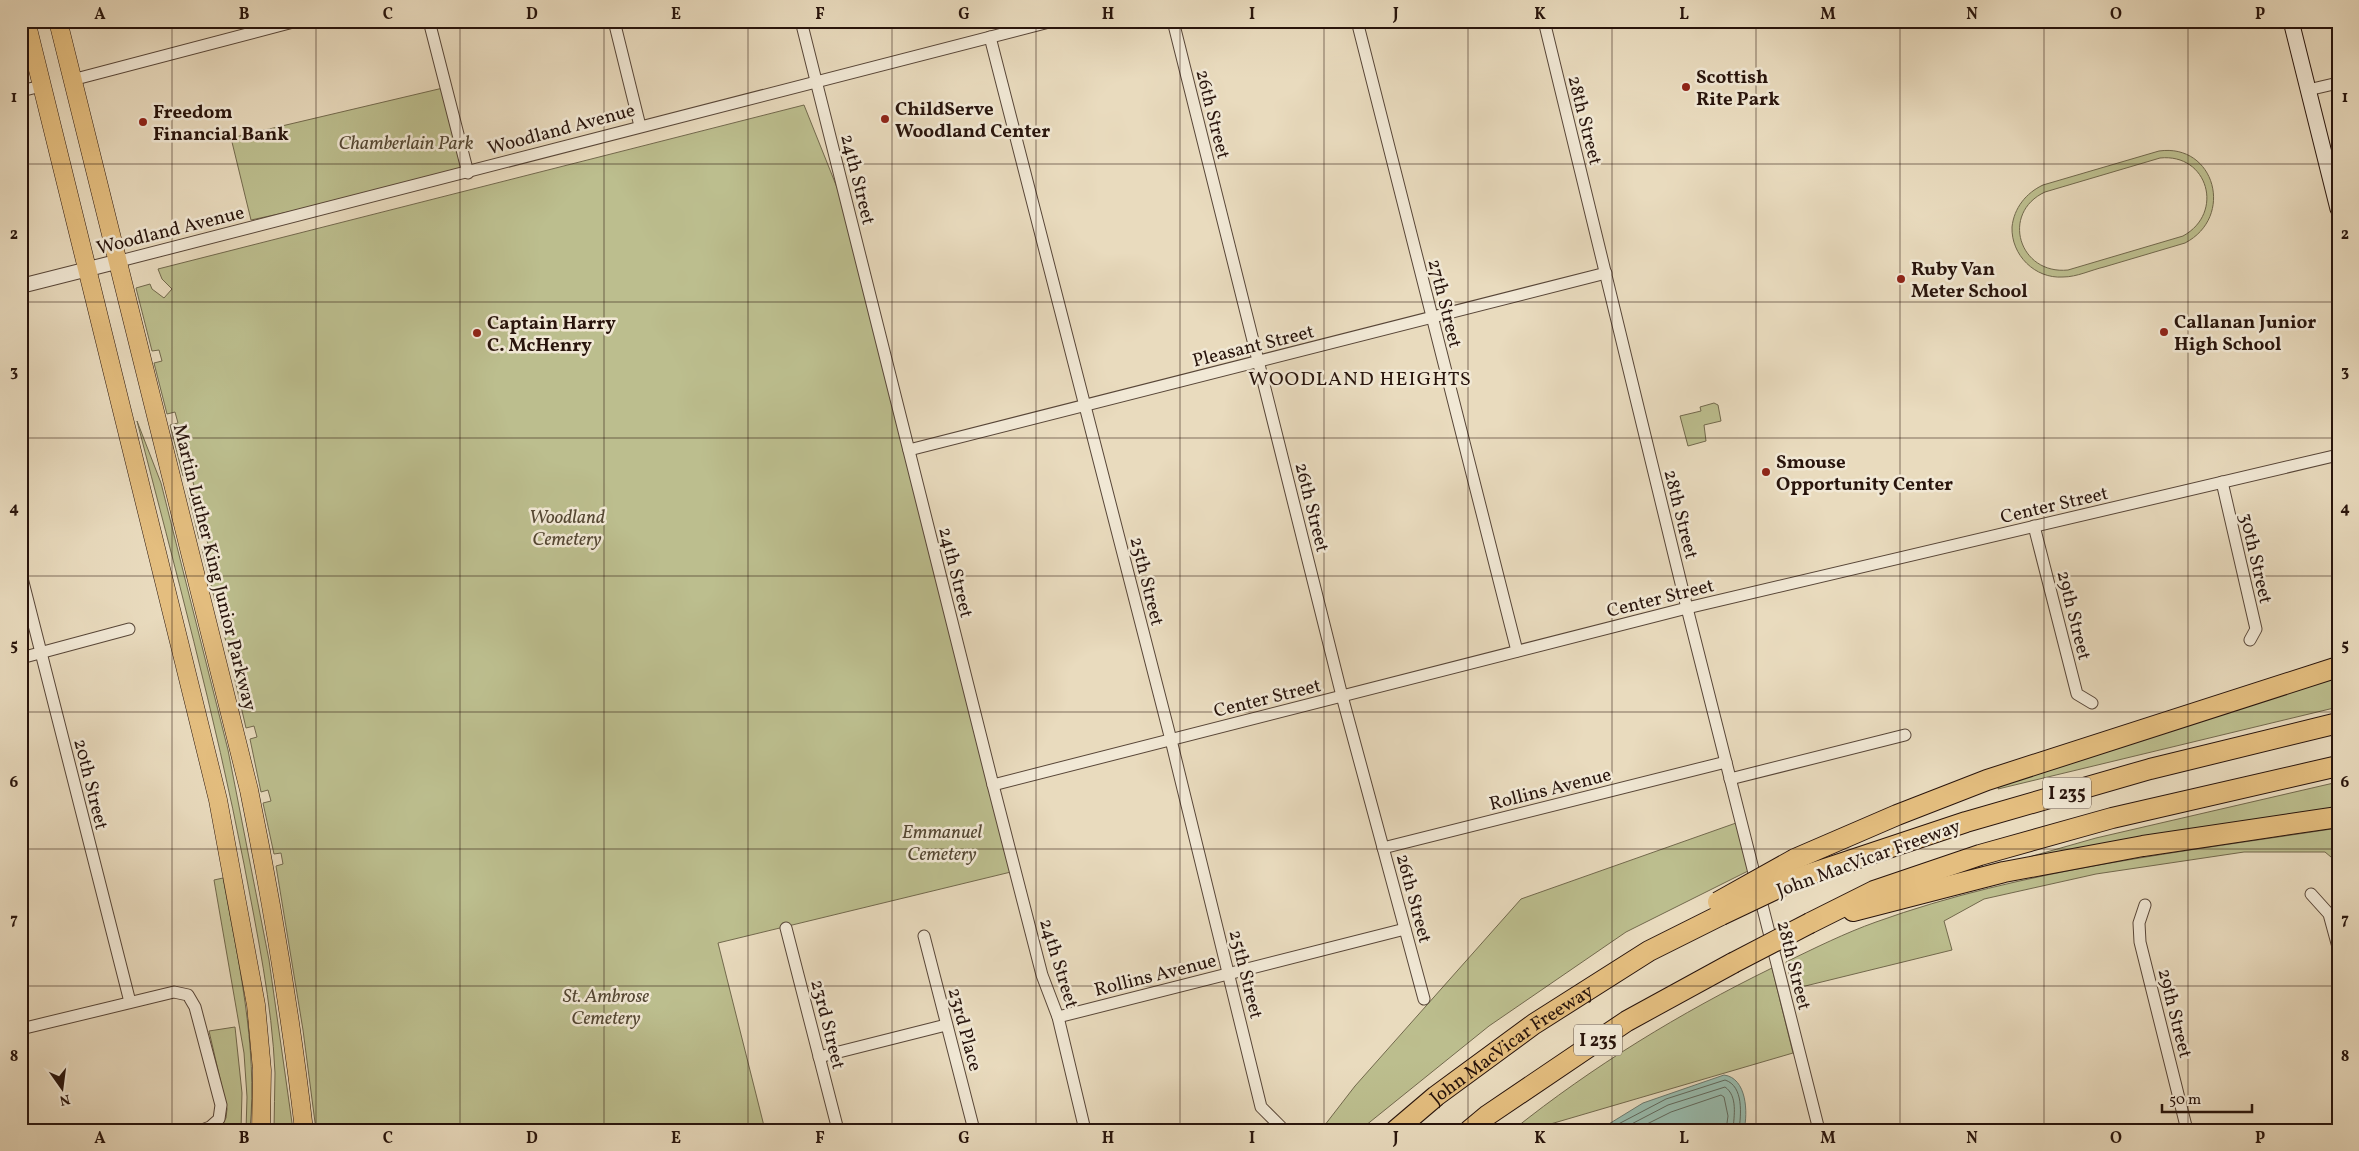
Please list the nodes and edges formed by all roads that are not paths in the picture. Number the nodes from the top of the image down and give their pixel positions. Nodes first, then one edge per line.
1 (26, 21) edge
2 (58, 21) edge
3 (297, 21) edge
4 (429, 21) edge
5 (614, 21) edge
6 (801, 21) edge
7 (1054, 21) edge
8 (1173, 21) edge
9 (1357, 21) edge
10 (1544, 21) edge
11 (2291, 21) edge
12 (990, 37) junction
13 (72, 80) junction
14 (816, 81) junction
15 (2338, 83) edge
16 (42, 86) junction
17 (2308, 90) junction
18 (21, 91) edge
19 (640, 126) junction
20 (468, 173) junction
21 (2338, 209) edge
22 (116, 262) junction
23 (86, 269) junction
24 (1606, 273) junction
25 (21, 286) edge
26 (1432, 317) junction
27 (1258, 362) junction
28 (1085, 406) junction
29 (909, 450) junction
30 (2338, 455) edge
31 (2222, 482) junction
32 (2034, 526) junction
33 (21, 574) edge
34 (1687, 608) junction
35 (129, 630) dead end
36 (2250, 640) dead end
37 (1517, 651) junction
38 (42, 652) junction
39 (21, 658) edge
40 (2338, 667) edge
41 (1342, 696) junction
42 (2092, 703) dead end
43 (2338, 723) edge
44 (1905, 735) dead end
45 (1171, 740) junction
46 (1726, 762) junction
47 (2338, 766) edge
48 (1730, 779) junction
49 (993, 785) junction
50 (2338, 817) edge
51 (1383, 848) junction
52 (1798, 868) junction
53 (2311, 894) dead end
54 (2145, 905) dead end
55 (1810, 923) junction
56 (786, 928) dead end
57 (1405, 929) junction
58 (924, 936) dead end
59 (2338, 947) edge
60 (1229, 974) junction
61 (1424, 999) dead end
62 (130, 1002) junction
63 (1058, 1017) junction
64 (946, 1025) junction
65 (21, 1029) edge
66 (819, 1057) junction
67 (1281, 1127) dead end
68 (202, 1130) edge
69 (261, 1130) edge
70 (304, 1130) edge
71 (838, 1130) edge
72 (974, 1130) edge
73 (1085, 1130) edge
74 (1396, 1130) edge
75 (1470, 1130) edge
76 (1819, 1130) edge
77 (2188, 1130) edge

1 - 16 main road
2 - 13 main road, Martin Luther King Junior Parkway
3 - 13 street
4 - 20 street
5 - 19 street
6 - 14 street, 24th Street
7 - 12 street, Woodland Avenue
8 - 27 street, 26th Street
9 - 26 street, 27th Street
10 - 24 street, 28th Street
11 - 17 main road
12 - 14 street, Woodland Avenue
12 - 28 street, 25th Street
13 - 22 main road, Martin Luther King Junior Parkway
14 - 19 street, Woodland Avenue
14 - 29 street, 24th Street
15 - 17 street
16 - 18 street
16 - 23 main road
17 - 21 main road
19 - 20 street, Woodland Avenue
20 - 22 street, Woodland Avenue
22 - 23 street, Woodland Avenue
22 - 70 main road, Martin Luther King Junior Parkway
23 - 25 street, Woodland Avenue
23 - 69 main road
24 - 26 street, Pleasant Street
24 - 34 street, 28th Street
26 - 27 street, Pleasant Street
26 - 37 street, 27th Street
27 - 28 street, Pleasant Street
27 - 41 street, 26th Street
28 - 29 street, Pleasant Street
28 - 45 street, 25th Street
29 - 49 street, 24th Street
30 - 31 street, Center Street
31 - 32 street, Center Street
31 - 36 street, 30th Street
32 - 34 street, Center Street
32 - 42 street, 29th Street
33 - 38 street, 20th Street
34 - 37 street, Center Street
34 - 46 street, 28th Street
35 - 38 street
37 - 41 street, Center Street
38 - 39 street
38 - 62 street, 20th Street
40 - 52 highway
41 - 45 street, Center Street
41 - 51 street, 26th Street
43 - 52 highway, John MacVicar Freeway / I 235
44 - 48 street
45 - 49 street, Center Street
45 - 60 street, 25th Street
46 - 48 street, 28th Street
46 - 51 street, Rollins Avenue
47 - 55 highway, John MacVicar Freeway / I 235
48 - 76 street, 28th Street
49 - 63 street, 24th Street
50 - 55 highway
51 - 57 street, 26th Street
52 - 74 highway, John MacVicar Freeway / I 235, bridge
53 - 59 street
54 - 77 street, 29th Street
55 - 75 highway, John MacVicar Freeway / I 235, bridge
56 - 66 street, 23rd Street
57 - 60 street, Rollins Avenue
57 - 61 street, 26th Street
58 - 64 street, 23rd Place
60 - 63 street, Rollins Avenue
60 - 67 street, 25th Street
62 - 65 street
62 - 68 street
63 - 73 street, 24th Street
64 - 66 street
64 - 72 street, 23rd Place
66 - 71 street, 23rd Street

